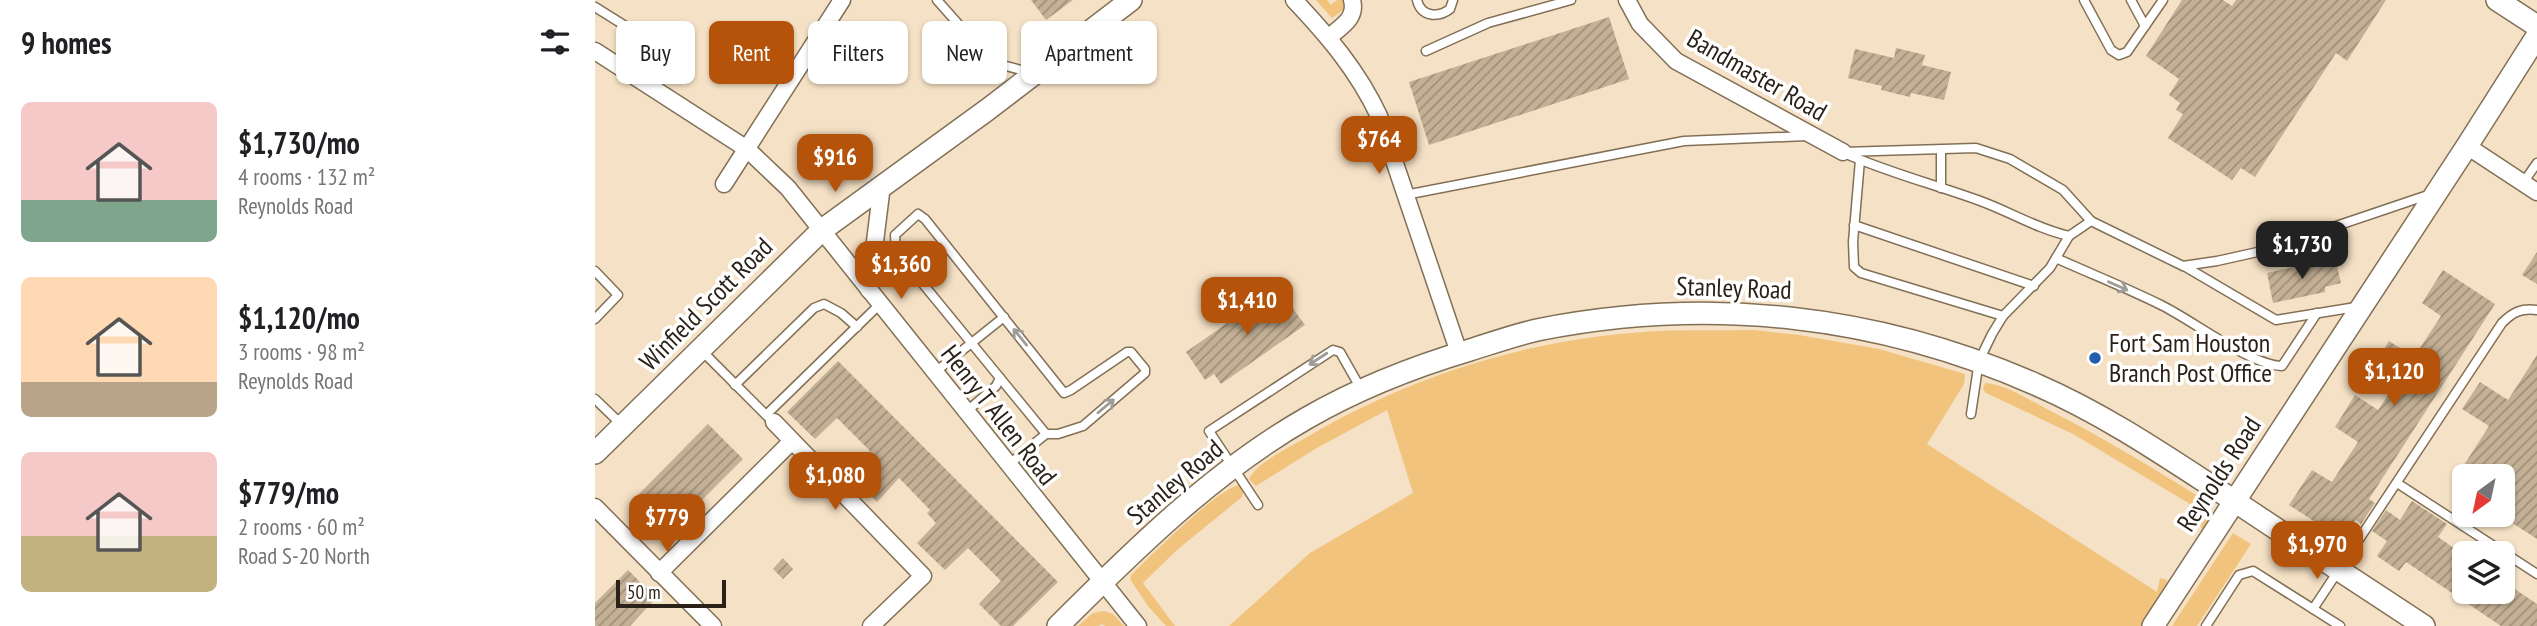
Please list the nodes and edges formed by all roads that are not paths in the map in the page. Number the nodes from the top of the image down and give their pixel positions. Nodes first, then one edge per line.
1 (842, 0) edge
2 (1131, 0) edge
3 (1294, 0) edge
4 (1352, 0) edge
5 (1417, 0) edge
6 (1453, 0) edge
7 (1570, 0) edge
8 (1627, 0) edge
9 (2084, 0) edge
10 (2131, 0) edge
11 (2163, 0) edge
12 (2497, 0) edge
13 (942, 2) edge
14 (595, 7) edge
15 (617, 21) edge
16 (1104, 21) edge
17 (2145, 26) junction
18 (2537, 26) edge
19 (2537, 36) edge
20 (1329, 37) junction
21 (595, 51) edge
22 (1426, 51) dead end
23 (616, 65) edge
24 (1021, 70) edge
25 (646, 84) edge
26 (1021, 84) edge
27 (1811, 135) junction
28 (2467, 146) junction
29 (747, 149) junction
30 (1941, 150) junction
31 (1843, 152) junction
32 (1860, 160) junction
33 (2537, 163) edge
34 (724, 184) dead end
35 (882, 185) junction
36 (2530, 187) edge
37 (1941, 188) junction
38 (2437, 192) junction
39 (1405, 195) junction
40 (2091, 221) junction
41 (1854, 225) junction
42 (822, 230) junction
43 (2069, 236) junction
44 (2056, 258) junction
45 (2183, 266) junction
46 (595, 271) edge
47 (2033, 286) junction
48 (869, 290) junction
49 (880, 304) junction
50 (2362, 306) junction
51 (2537, 310) edge
52 (2318, 313) junction
53 (2003, 316) junction
54 (1003, 317) junction
55 (595, 318) edge
56 (857, 327) junction
57 (972, 344) junction
58 (700, 349) junction
59 (1459, 354) junction
60 (1979, 361) junction
61 (935, 373) junction
62 (1000, 378) junction
63 (735, 385) junction
64 (1361, 389) junction
65 (595, 399) edge
66 (966, 412) junction
67 (1971, 414) dead end
68 (770, 419) junction
69 (623, 426) junction
70 (1046, 434) junction
71 (792, 441) junction
72 (595, 453) edge
73 (1008, 465) junction
74 (1234, 469) junction
75 (2396, 483) junction
76 (2234, 501) junction
77 (1258, 505) dead end
78 (595, 507) edge
79 (2339, 570) junction
80 (659, 573) junction
81 (2537, 573) edge
82 (1101, 582) junction
83 (2313, 609) junction
84 (713, 626) edge
85 (871, 626) edge
86 (1058, 626) edge
87 (1138, 626) edge
88 (2153, 626) edge
89 (2206, 626) edge
90 (2340, 626) edge
91 (2424, 626) edge

1 - 29 street
2 - 16 street, Winfield Scott Road
3 - 20 street
4 - 20 street
5 - 6 lane
7 - 22 lane
8 - 27 street, Bandmaster Road
9 - 17 lane
10 - 17 lane
11 - 17 lane
12 - 18 street
13 - 24 lane
14 - 15 lane
19 - 28 street, Reynolds Road
20 - 39 street
21 - 23 street, Henry T Allen Road
25 - 29 street, Henry T Allen Road
26 - 35 street, Winfield Scott Road
27 - 31 street, Bandmaster Road
27 - 39 lane
28 - 36 street
28 - 38 street, Reynolds Road
29 - 34 street
29 - 42 street, Henry T Allen Road
30 - 31 lane
30 - 37 lane
30 - 40 lane
31 - 32 lane
32 - 37 lane
32 - 41 lane
33 - 36 lane
35 - 42 street, Winfield Scott Road
35 - 48 street
37 - 43 lane
38 - 45 lane
38 - 50 street, Reynolds Road
39 - 59 street
40 - 43 lane
40 - 45 lane
41 - 47 lane
41 - 53 lane
42 - 48 street, Henry T Allen Road
42 - 58 street, Winfield Scott Road
43 - 44 lane
44 - 47 lane
44 -> 52 lane
45 - 52 lane
46 - 55 lane
47 - 53 lane
48 - 49 street, Henry T Allen Road
49 - 56 lane
49 - 61 street, Henry T Allen Road
50 - 52 lane
50 - 76 street, Reynolds Road
51 - 75 lane
53 - 60 lane
54 - 57 lane
54 - 57 lane
70 -> 54 lane
56 - 63 lane
56 - 68 lane
57 - 61 lane
57 - 62 lane
58 - 63 lane
58 - 69 street, Winfield Scott Road
59 - 60 street, Stanley Road
59 - 64 street, Stanley Road
60 - 67 lane
60 - 76 street, Stanley Road
61 - 66 street, Henry T Allen Road
62 - 66 lane
62 - 70 lane
63 - 68 lane
64 - 74 street, Stanley Road
64 -> 74 lane
65 - 69 lane
66 - 73 street, Henry T Allen Road
68 - 71 street
69 - 72 street, Winfield Scott Road
70 - 73 lane
71 - 80 street
71 - 85 street
73 - 82 street, Henry T Allen Road
74 - 77 lane
74 - 82 street, Stanley Road
75 - 79 lane
75 - 81 lane
76 - 79 street, Stanley Road
76 - 88 street, Reynolds Road
78 - 80 street
79 - 83 lane
79 - 91 street, Stanley Road
80 - 84 street
82 - 86 street, Stanley Road
82 - 87 street, Henry T Allen Road
83 - 89 lane
83 - 90 lane

